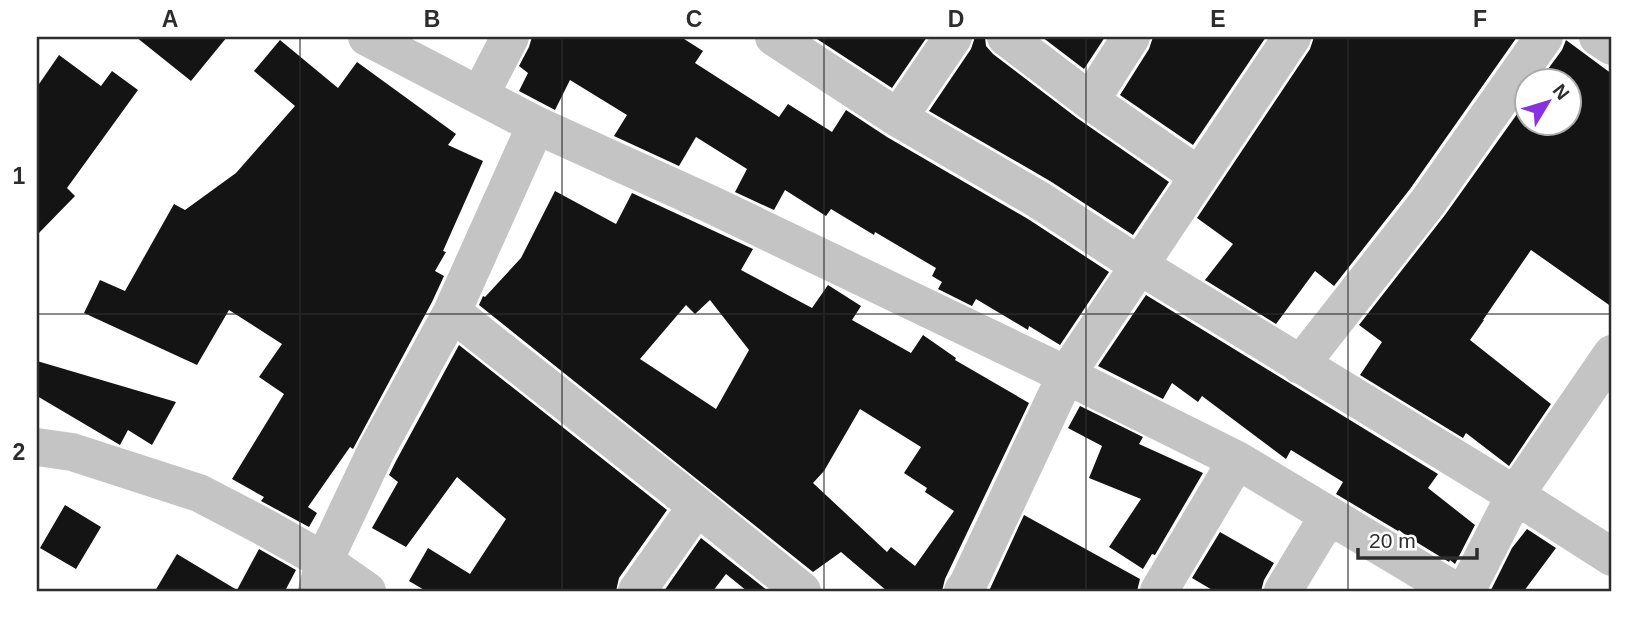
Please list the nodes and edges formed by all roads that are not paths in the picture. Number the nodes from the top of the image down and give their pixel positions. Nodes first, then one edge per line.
1 (367, 37) edge
2 (510, 37) edge
3 (774, 37) edge
4 (953, 37) edge
5 (1006, 37) edge
6 (1130, 37) edge
7 (1292, 37) edge
8 (1544, 37) edge
9 (1598, 37) edge
10 (1612, 46) edge
11 (480, 95) junction
12 (1090, 101) junction
13 (898, 118) junction
14 (536, 125) junction
15 (1199, 176) junction
16 (1140, 266) junction
17 (452, 312) junction
18 (1612, 354) edge
19 (1300, 365) junction
20 (1066, 375) junction
21 (37, 447) edge
22 (1237, 460) junction
23 (1515, 495) junction
24 (697, 506) junction
25 (1329, 515) junction
26 (1612, 557) edge
27 (320, 576) edge
28 (1290, 588) edge
29 (367, 591) edge
30 (637, 591) edge
31 (802, 591) edge
32 (963, 591) edge
33 (1159, 591) edge
34 (1455, 591) edge
35 (1466, 591) edge

1 - 11 street
2 - 11 street
3 - 13 street
4 - 13 street
5 - 12 street
6 - 12 street
7 - 15 street
8 - 19 street
9 - 10 street
11 - 14 street
12 - 15 street
13 - 16 street
14 - 17 street
14 - 20 street
15 - 16 street
16 - 19 street
16 - 20 street
17 - 24 street
17 - 27 street
18 - 23 street
19 - 23 street
20 - 22 street
20 - 32 street
21 - 27 street
22 - 25 street
22 - 33 street
23 - 26 street
23 - 35 street
24 - 30 street
24 - 31 street
25 - 28 street
25 - 34 street
27 - 29 street

